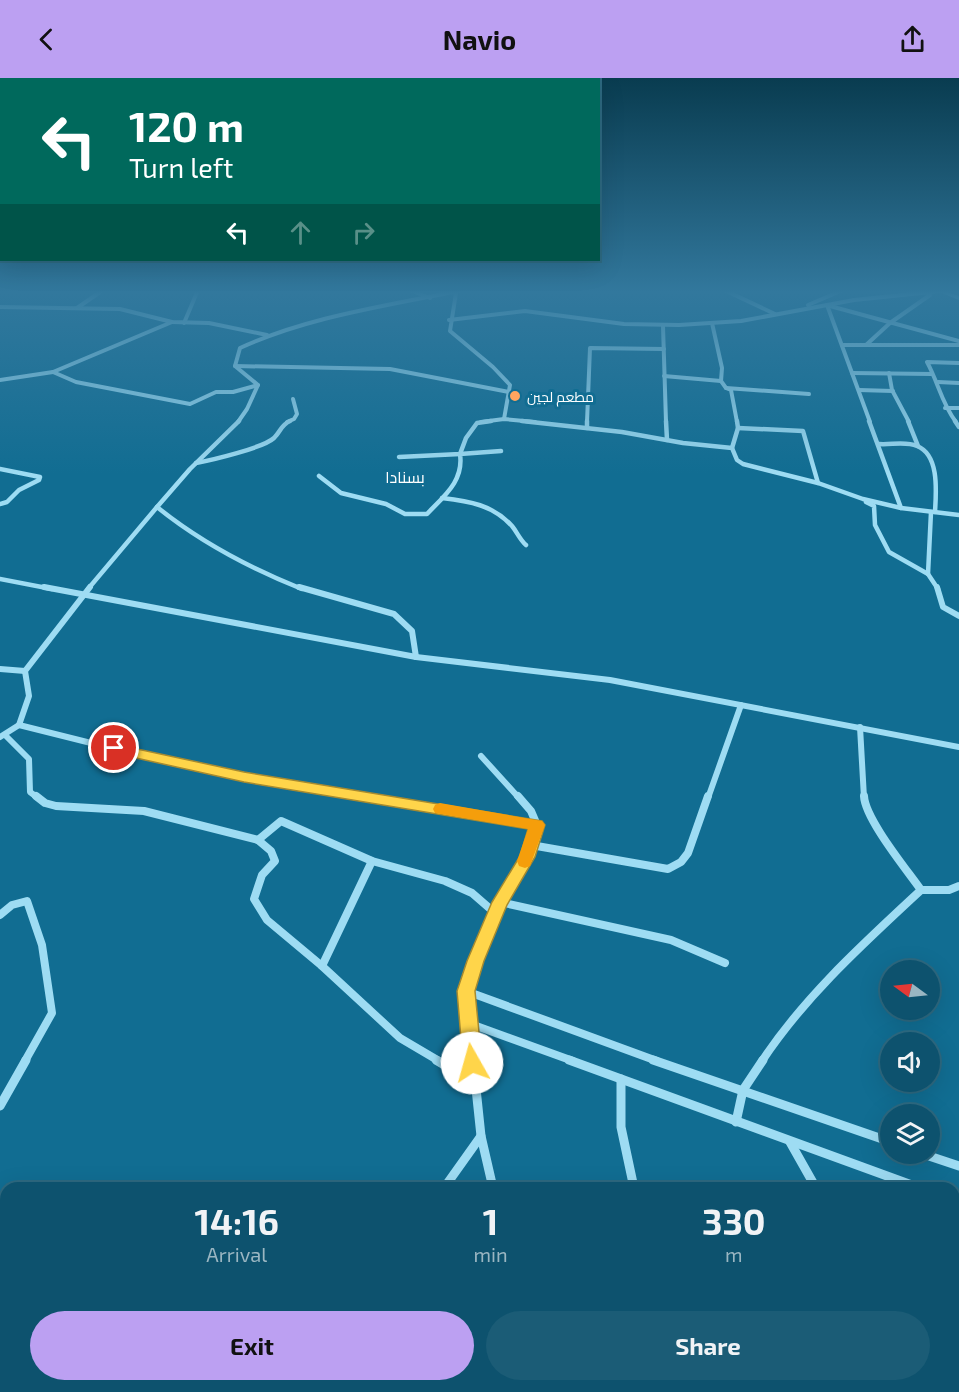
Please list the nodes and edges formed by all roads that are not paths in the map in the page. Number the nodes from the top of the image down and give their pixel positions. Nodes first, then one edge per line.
1 (102, 351) edge
2 (239, 351) edge
3 (474, 351) edge
4 (590, 351) edge
5 (664, 351) edge
6 (718, 351) edge
7 (844, 351) edge
8 (959, 363) edge
9 (235, 366) junction
10 (53, 372) junction
11 (852, 373) junction
12 (889, 373) junction
13 (932, 374) junction
14 (664, 376) junction
15 (0, 380) edge
16 (721, 381) junction
17 (938, 382) junction
18 (959, 383) edge
19 (258, 385) junction
20 (726, 388) junction
21 (859, 390) junction
22 (893, 391) junction
23 (509, 392) junction
24 (809, 394) dead end
25 (293, 399) dead end
26 (945, 408) junction
27 (959, 408) edge
28 (504, 418) junction
29 (959, 426) edge
30 (587, 428) junction
31 (738, 428) junction
32 (667, 440) junction
33 (879, 444) junction
34 (918, 446) junction
35 (732, 448) junction
36 (501, 451) dead end
37 (460, 454) junction
38 (399, 457) dead end
39 (196, 463) junction
40 (0, 469) edge
41 (320, 476) dead end
42 (818, 483) junction
43 (442, 498) junction
44 (863, 500) junction
45 (0, 504) edge
46 (157, 507) junction
47 (902, 508) junction
48 (933, 512) junction
49 (959, 515) edge
50 (526, 545) dead end
51 (928, 574) junction
52 (0, 579) edge
53 (83, 595) junction
54 (959, 616) edge
55 (416, 657) junction
56 (0, 669) edge
57 (24, 671) junction
58 (741, 705) junction
59 (19, 725) junction
60 (860, 727) junction
61 (2, 736) edge
62 (959, 747) edge
63 (481, 756) dead end
64 (537, 825) junction
65 (258, 840) junction
66 (531, 845) junction
67 (372, 861) junction
68 (959, 886) edge
69 (921, 890) junction
70 (500, 902) junction
71 (495, 913) junction
72 (0, 915) edge
73 (725, 963) dead end
74 (322, 966) junction
75 (466, 991) junction
76 (468, 1023) junction
77 (621, 1079) junction
78 (475, 1083) junction
79 (743, 1090) junction
80 (0, 1106) edge
81 (736, 1122) junction
82 (481, 1136) junction
83 (880, 1138) edge
84 (790, 1142) junction
85 (940, 1160) edge
86 (959, 1166) edge
87 (448, 1182) edge
88 (492, 1182) edge
89 (633, 1182) edge
90 (813, 1182) edge
91 (903, 1182) edge

1 - 10 street
2 - 9 street
3 - 23 street
4 - 30 street
5 - 14 street
6 - 16 street
7 - 11 street
8 - 13 street
9 - 19 street
9 - 23 street
10 - 15 street
10 - 19 street
11 - 12 street
11 - 21 street
12 - 13 street
12 - 22 street
13 - 17 street
14 - 16 street
14 - 32 street
16 - 20 street
17 - 18 street
17 - 26 street
19 - 39 street
20 - 24 street
20 - 31 street
21 - 22 street
21 - 33 street
22 - 34 street
23 - 28 street
25 - 39 street
26 - 27 street
26 - 29 street
28 - 30 street
28 - 37 street
30 - 32 street
31 - 35 street
31 - 42 street
32 - 35 street
33 - 34 street
33 - 47 street
34 - 48 street
35 - 42 street
36 - 37 street
37 - 38 street
37 - 43 street
39 - 46 street
40 - 45 street
41 - 43 street
42 - 44 street
43 - 50 street
44 - 47 street
44 - 51 street
46 - 53 street
46 - 55 street
47 - 48 street
48 - 49 street
48 - 51 street
51 - 54 street
52 - 53 street
53 - 55 street
53 - 57 street
55 - 58 street
56 - 57 street
57 - 59 street
58 - 60 street
58 - 66 street
59 - 61 street
59 - 64 street
60 - 62 street
60 - 69 street
61 - 65 street
63 - 64 street
64 - 66 street
65 - 67 street
65 - 74 street
66 - 70 street
67 - 71 street
67 - 74 street
68 - 69 street
69 - 79 street
70 - 71 street
70 - 73 street
71 - 75 street
72 - 80 street
74 - 78 street
75 - 76 street
75 - 79 street
76 - 77 street
76 - 78 street
77 - 81 street
77 - 89 street
78 - 82 street
79 - 81 street
79 - 83 street
81 - 84 street
82 - 87 street
82 - 88 street
84 - 90 street
84 - 91 street
85 - 86 street

